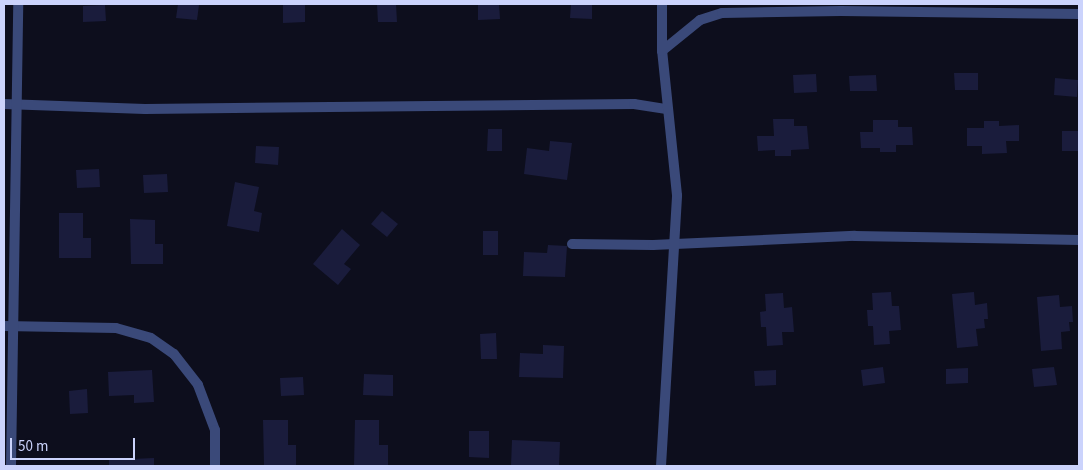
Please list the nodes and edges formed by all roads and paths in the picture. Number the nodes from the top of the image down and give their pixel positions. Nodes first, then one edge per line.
1 (18, 4) edge
2 (662, 4) edge
3 (1079, 14) edge
4 (662, 51) junction
5 (4, 104) edge
6 (16, 104) junction
7 (667, 109) junction
8 (1079, 240) edge
9 (674, 243) junction
10 (572, 244) dead end
11 (8, 325) edge
12 (11, 466) edge
13 (215, 466) edge
14 (661, 466) edge

1 - 6 street
2 - 4 street
3 - 4 street
4 - 7 street
5 - 6 street
6 - 7 street
6 - 11 street
7 - 9 street
8 - 9 street
9 - 10 street
9 - 14 street
11 - 12 street
11 - 13 street

